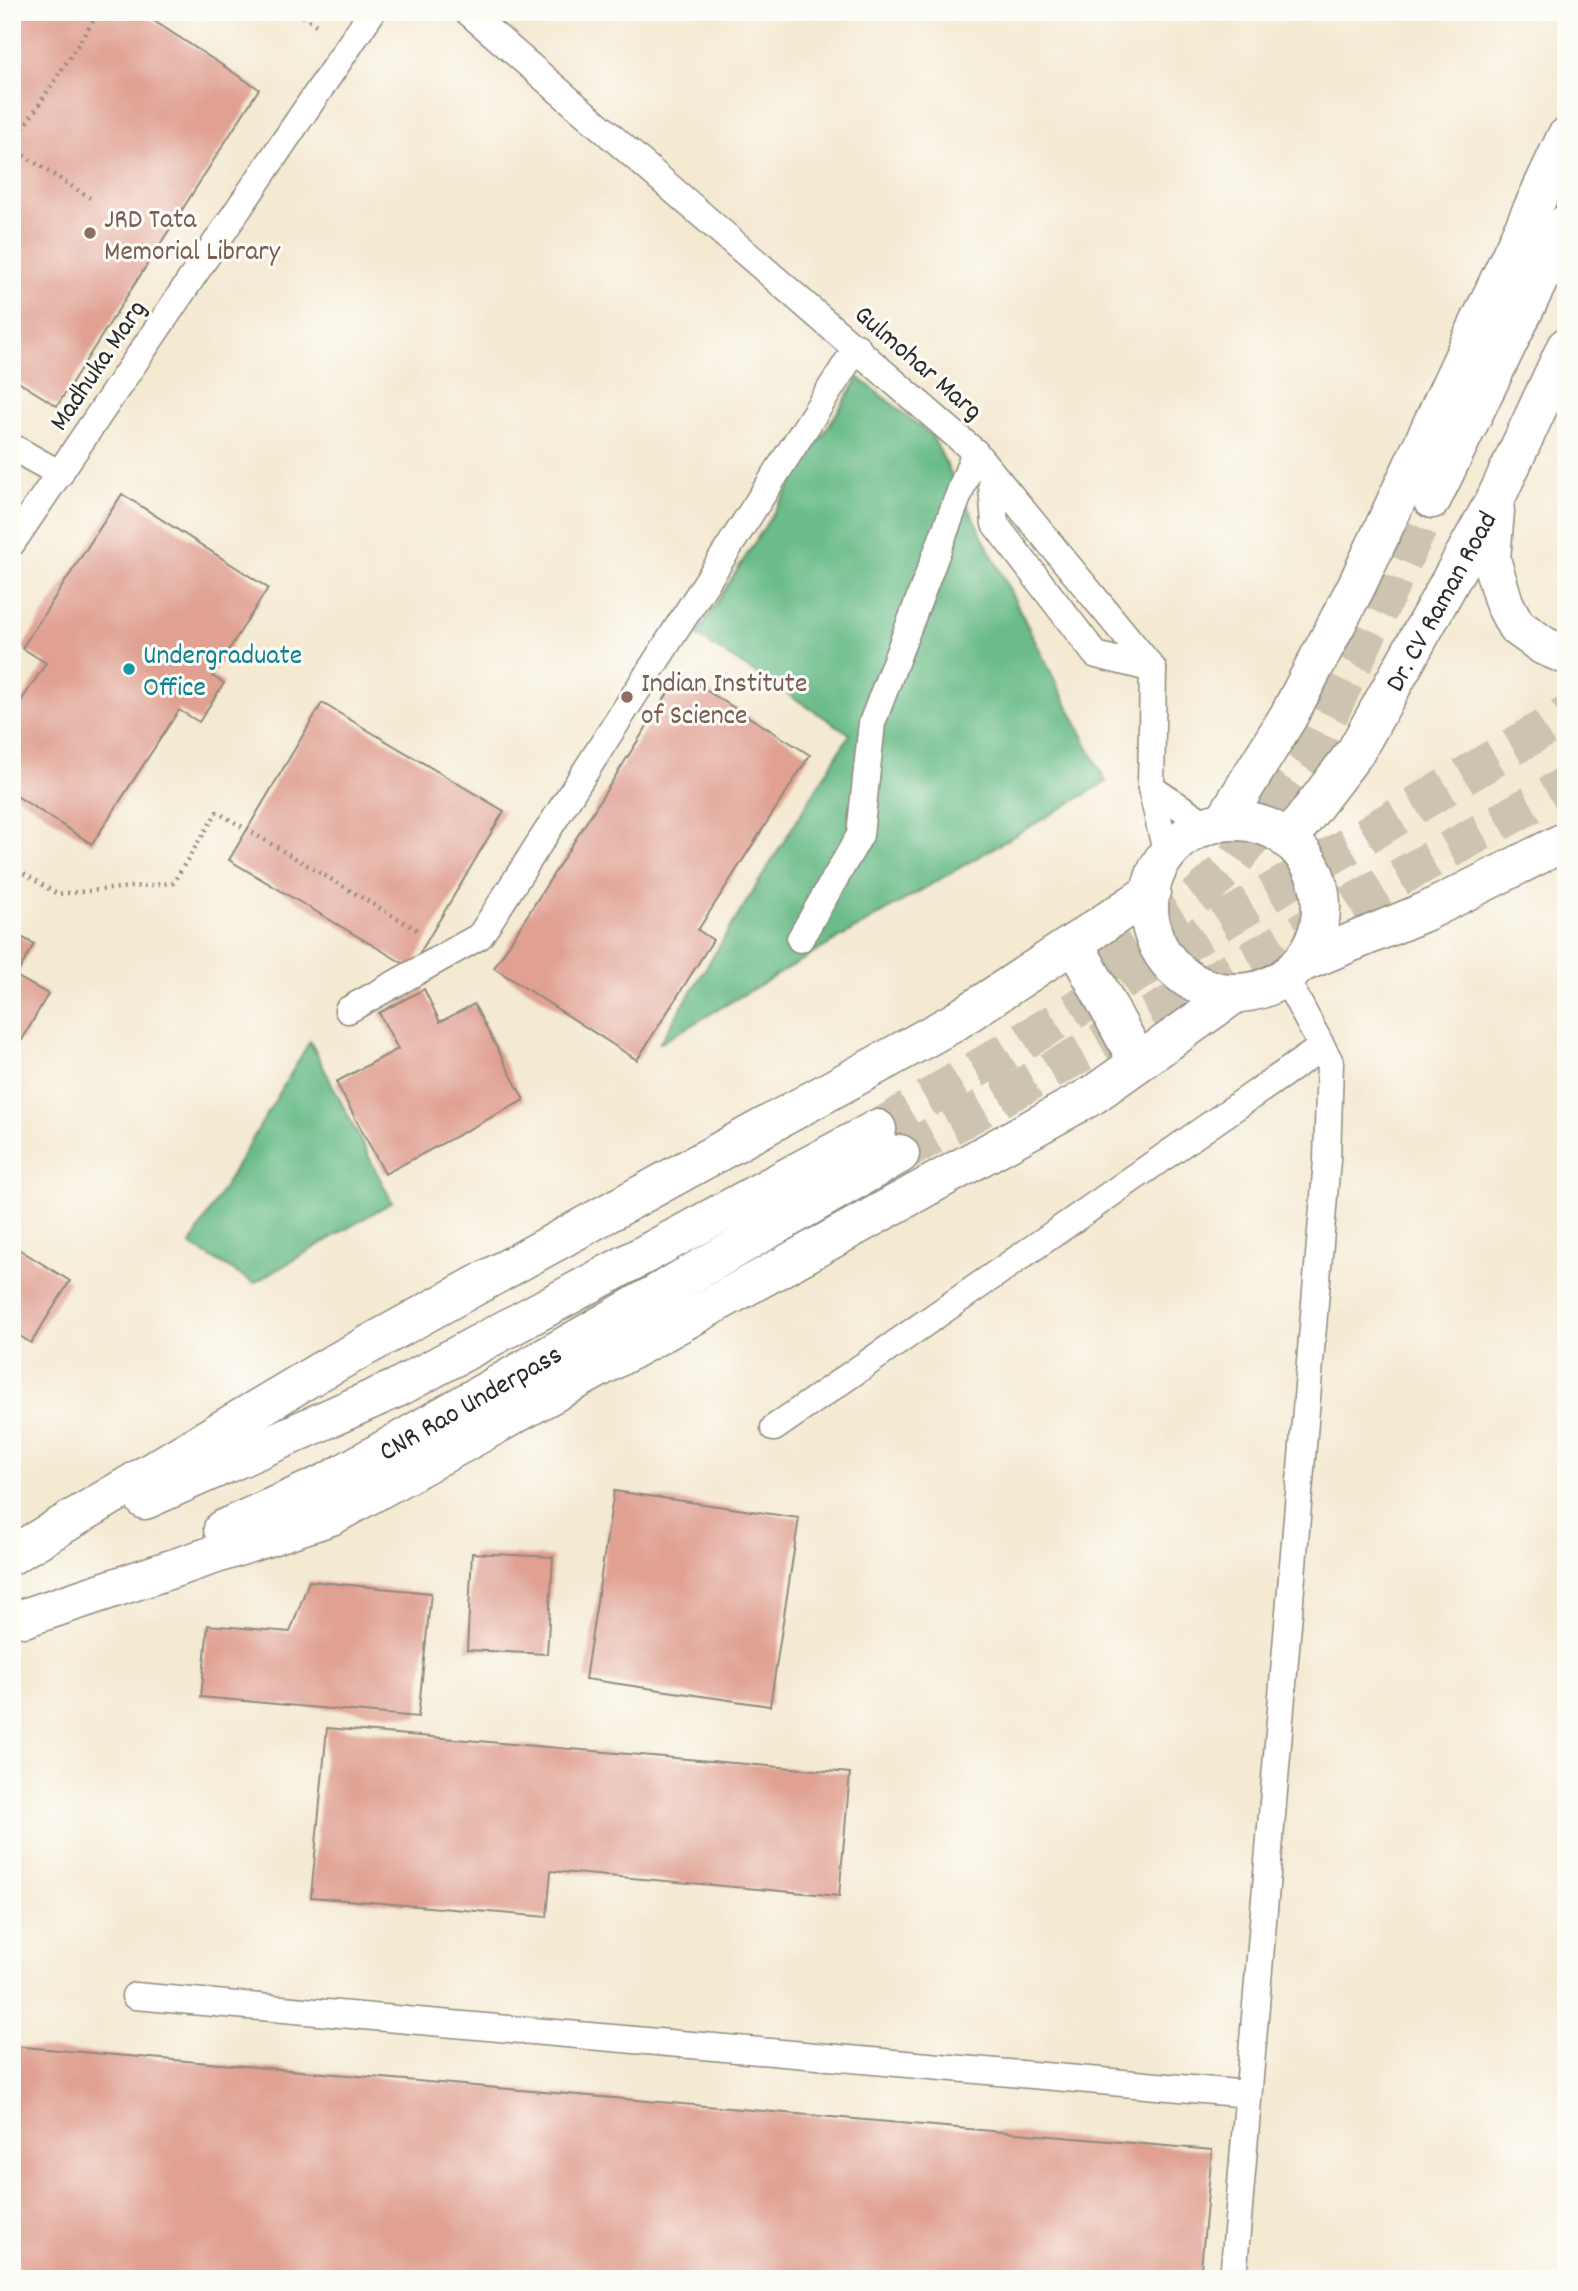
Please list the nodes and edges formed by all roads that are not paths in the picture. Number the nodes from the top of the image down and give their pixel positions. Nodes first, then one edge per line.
1 (372, 12) edge
2 (468, 12) edge
3 (1566, 137) edge
4 (1566, 224) edge
5 (857, 347) junction
6 (1566, 347) edge
7 (12, 447) edge
8 (983, 462) junction
9 (60, 474) junction
10 (1496, 498) junction
11 (1432, 499) tunnel mouth
12 (12, 543) edge
13 (1566, 655) edge
14 (1153, 669) junction
15 (1151, 788) junction
16 (1217, 824) junction
17 (1288, 840) junction
18 (1566, 841) edge
19 (1167, 856) junction
20 (1151, 892) junction
21 (800, 939) dead end
22 (1074, 943) junction
23 (1292, 971) junction
24 (1236, 993) junction
25 (348, 1010) dead end
26 (1322, 1047) junction
27 (1138, 1062) junction
28 (774, 1428) dead end
29 (12, 1557) edge
30 (18, 1622) edge
31 (135, 1996) dead end
32 (1248, 2094) junction
33 (1233, 2279) edge

1 - 9 lane, Madhuka Marg
2 - 5 lane, Gulmohar Marg
3 - 16 highway
4 - 11 highway
5 - 8 lane, Gulmohar Marg
5 - 25 lane
6 - 10 highway, Dr. CV Raman Road
7 - 9 lane
8 - 14 lane, Gulmohar Marg
8 - 14 lane
8 - 21 lane
9 - 12 lane, Madhuka Marg
10 - 13 highway
10 - 17 highway, Dr. CV Raman Road
14 - 15 lane
15 - 16 lane
15 - 19 lane
16 - 17 highway
16 - 19 highway
17 - 23 highway
18 - 23 highway
19 - 20 highway
20 - 22 highway
20 - 24 highway
22 - 27 highway
22 - 29 highway
23 - 24 highway
23 - 26 lane
24 - 27 highway
26 - 28 lane
26 - 32 lane
27 - 30 highway
29 - 30 highway, CNR Rao Underpass
31 - 32 lane
32 - 33 lane

